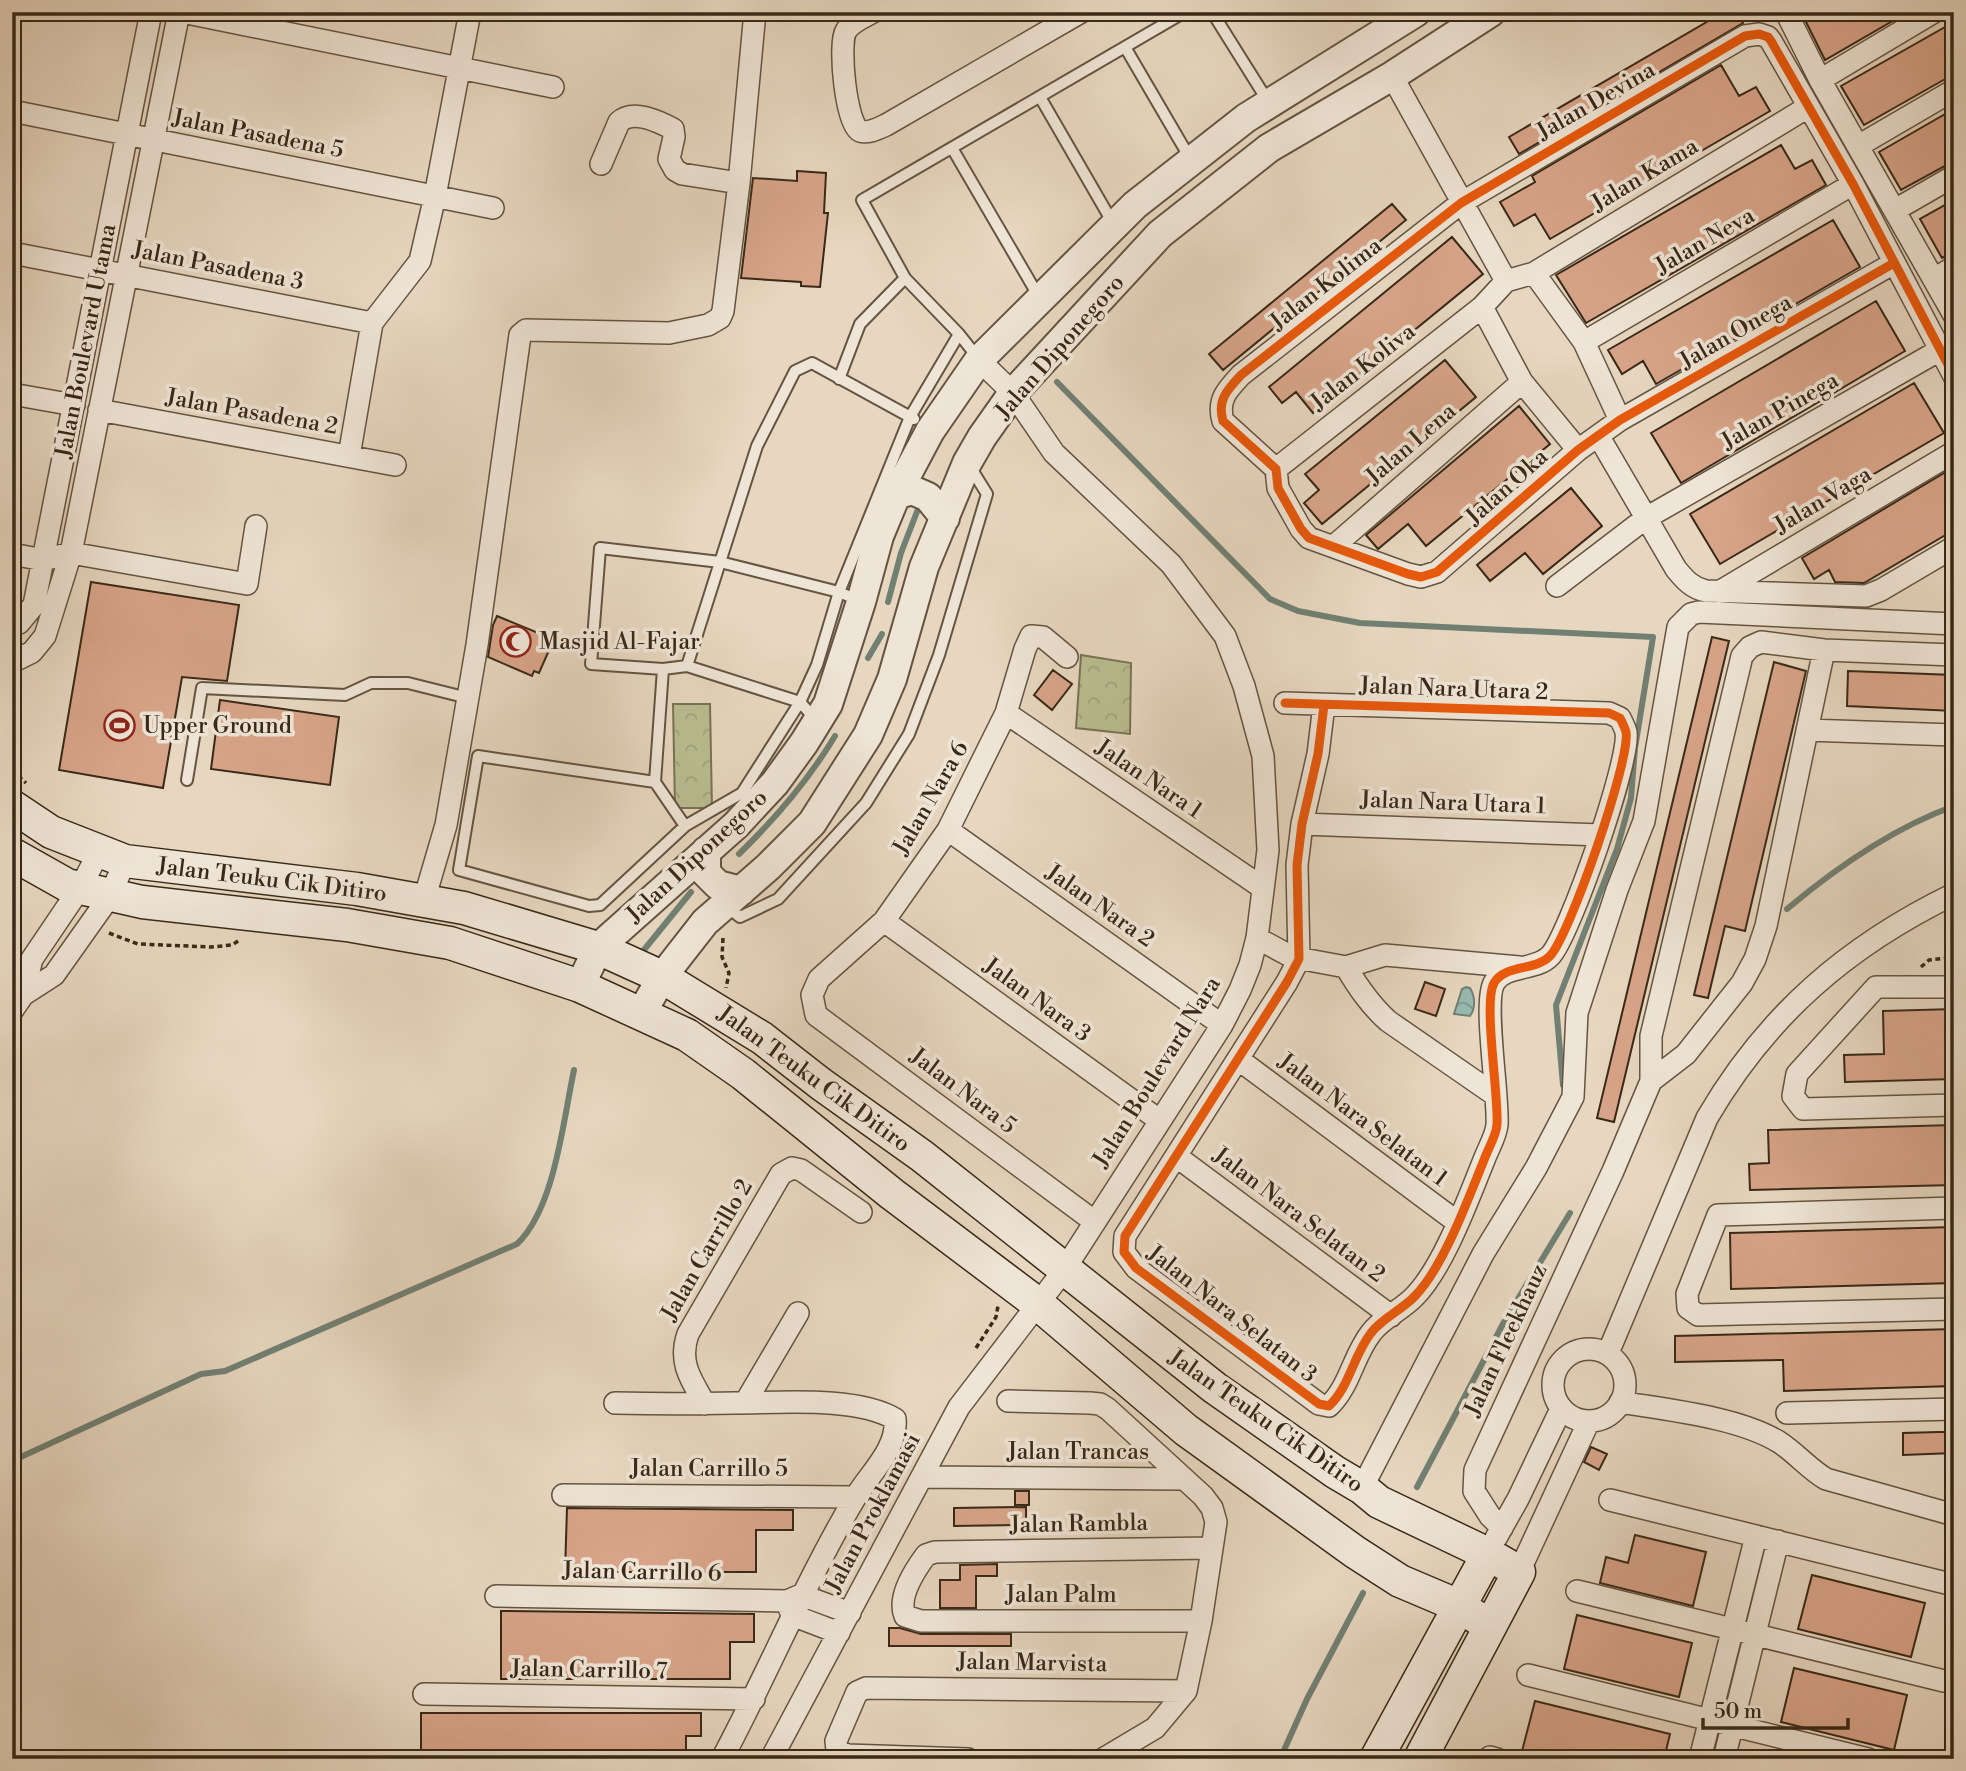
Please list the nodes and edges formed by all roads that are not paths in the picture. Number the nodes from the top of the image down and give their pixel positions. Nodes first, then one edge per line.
1 (152, 12) edge
2 (180, 12) edge
3 (470, 12) edge
4 (755, 12) edge
5 (1081, 12) edge
6 (1185, 12) edge
7 (1212, 12) edge
8 (1416, 12) edge
9 (1491, 12) edge
10 (1786, 12) edge
11 (1934, 12) edge
12 (864, 17) edge
13 (1125, 47) junction
14 (460, 68) junction
15 (1392, 76) junction
16 (1820, 80) junction
17 (553, 88) dead end
18 (1954, 90) edge
19 (1040, 97) junction
20 (1808, 107) junction
21 (1258, 110) junction
22 (12, 111) edge
23 (127, 134) junction
24 (153, 139) junction
25 (1858, 146) junction
26 (952, 148) junction
27 (1269, 148) junction
28 (1192, 161) junction
29 (601, 164) dead end
30 (1954, 176) edge
31 (739, 183) junction
32 (1853, 184) junction
33 (435, 196) junction
34 (1461, 203) junction
35 (493, 208) dead end
36 (1895, 210) junction
37 (1115, 226) junction
38 (12, 253) edge
39 (1894, 263) junction
40 (1954, 267) edge
41 (100, 270) junction
42 (1534, 273) junction
43 (126, 275) junction
44 (905, 278) junction
45 (1934, 279) junction
46 (1506, 281) junction
47 (1041, 300) junction
48 (1482, 307) junction
49 (1954, 315) edge
50 (372, 323) junction
51 (959, 334) junction
52 (1584, 342) junction
53 (1940, 350) junction
54 (979, 360) junction
55 (1954, 376) edge
56 (839, 379) junction
57 (1522, 382) junction
58 (1013, 393) junction
59 (12, 394) edge
60 (74, 405) junction
61 (99, 410) junction
62 (1620, 420) junction
63 (920, 424) junction
64 (1599, 437) junction
65 (1578, 450) junction
66 (1954, 453) edge
67 (349, 457) junction
68 (967, 463) junction
69 (395, 465) dead end
70 (1276, 469) junction
71 (896, 495) junction
72 (945, 518) junction
73 (1646, 518) junction
74 (256, 526) dead end
75 (1334, 546) junction
76 (1954, 547) edge
77 (71, 553) junction
78 (12, 554) edge
79 (43, 561) junction
80 (720, 562) junction
81 (1557, 586) dead end
82 (1719, 592) junction
83 (850, 597) junction
84 (1954, 624) edge
85 (12, 626) edge
86 (1824, 650) junction
87 (1954, 655) edge
88 (1067, 657) dead end
89 (12, 662) edge
90 (687, 666) junction
91 (663, 669) junction
92 (468, 698) junction
93 (1285, 703) dead end
94 (1324, 705) junction
95 (808, 712) junction
96 (1006, 713) junction
97 (1807, 730) junction
98 (1954, 735) edge
99 (187, 780) dead end
100 (655, 782) junction
101 (12, 806) edge
102 (1303, 824) junction
103 (685, 827) junction
104 (948, 830) junction
105 (1601, 835) junction
106 (706, 851) junction
107 (12, 854) edge
108 (112, 857) junction
109 (1263, 888) junction
110 (95, 892) junction
111 (1954, 894) edge
112 (732, 898) junction
113 (424, 900) junction
114 (884, 921) junction
115 (1256, 938) junction
116 (598, 948) junction
117 (1296, 958) junction
118 (1250, 965) junction
119 (1346, 967) junction
120 (1521, 967) junction
121 (663, 977) junction
122 (580, 986) junction
123 (1954, 986) edge
124 (812, 995) joint
125 (18, 1003) edge
126 (640, 1014) junction
127 (1222, 1025) junction
128 (1238, 1059) junction
129 (1651, 1081) junction
130 (1495, 1095) junction
131 (1954, 1105) edge
132 (1159, 1120) junction
133 (1176, 1156) junction
134 (1954, 1208) edge
135 (862, 1212) dead end
136 (1095, 1222) junction
137 (1457, 1222) junction
138 (1064, 1270) junction
139 (1038, 1304) junction
140 (1954, 1309) edge
141 (797, 1313) dead end
142 (1391, 1316) junction
143 (1608, 1353) junction
144 (1622, 1397) junction
145 (1009, 1401) dead end
146 (615, 1403) dead end
147 (744, 1403) junction
148 (705, 1404) junction
149 (1561, 1409) junction
150 (1954, 1409) edge
151 (1787, 1413) dead end
152 (1589, 1421) junction
153 (1335, 1472) junction
154 (922, 1477) junction
155 (1182, 1479) junction
156 (1362, 1488) junction
157 (563, 1495) dead end
158 (855, 1497) junction
159 (1518, 1499) junction
160 (1610, 1500) dead end
161 (1547, 1512) junction
162 (1954, 1515) edge
163 (1308, 1518) junction
164 (1756, 1536) junction
165 (1495, 1541) junction
166 (1778, 1541) junction
167 (1212, 1548) junction
168 (1519, 1572) junction
169 (1954, 1585) edge
170 (1577, 1591) dead end
171 (496, 1596) dead end
172 (793, 1604) junction
173 (1459, 1606) junction
174 (849, 1613) junction
175 (921, 1621) joint
176 (1201, 1621) junction
177 (1490, 1626) junction
178 (1732, 1629) junction
179 (839, 1633) junction
180 (1755, 1634) junction
181 (1528, 1675) dead end
182 (1944, 1681) dead end
183 (1186, 1691) junction
184 (424, 1694) dead end
185 (754, 1699) junction
186 (1710, 1720) junction
187 (1732, 1725) junction
188 (722, 1759) edge
189 (771, 1759) edge
190 (968, 1759) edge
191 (1103, 1759) edge
192 (1376, 1759) edge
193 (1420, 1759) edge
194 (1700, 1759) edge
195 (1724, 1759) edge
196 (1868, 1759) edge

1 - 23 street, Jalan Boulevard Utama
2 - 14 street
2 - 24 street, Jalan Boulevard Utama
3 - 14 street
4 - 31 street
5 - 12 street
6 - 13 lane
7 - 21 lane
8 - 21 street, Jalan Diponegoro
9 - 15 street, Jalan Diponegoro
10 - 16 street
11 - 16 street
13 - 19 lane
13 - 28 lane
14 - 17 street
14 - 33 street
15 - 27 street, Jalan Diponegoro
15 - 34 street
16 - 25 street
18 - 25 street
19 - 26 lane
19 - 37 lane
20 - 32 street
20 - 34 street, Jalan Devina
20 - 42 street, Jalan Kama
21 - 27 street
21 - 28 street, Jalan Diponegoro
22 - 23 street, Jalan Pasadena 5
23 - 24 street, Jalan Pasadena 5
23 - 41 street, Jalan Boulevard Utama
24 - 33 street, Jalan Pasadena 5
24 - 43 street, Jalan Boulevard Utama
25 - 36 street
26 - 44 lane
26 - 47 lane
27 - 58 street, Jalan Diponegoro
28 - 37 street, Jalan Diponegoro
29 - 31 street
30 - 36 street
31 - 92 street
32 - 39 street
32 - 52 street, Jalan Neva
33 - 35 street, Jalan Pasadena 5
33 - 50 street
34 - 46 street
34 - 70 street, Jalan Kolima
36 - 45 street
37 - 47 street, Jalan Diponegoro
38 - 41 street, Jalan Pasadena 3
39 - 53 street
39 - 62 street, Jalan Onega
40 - 45 street
41 - 43 street, Jalan Pasadena 3
41 - 60 street, Jalan Boulevard Utama
42 - 46 street, Jalan Kama
42 - 52 street
43 - 50 street, Jalan Pasadena 3
43 - 61 street, Jalan Boulevard Utama
44 - 51 lane
44 - 56 lane
45 - 49 street
46 - 48 street, Jalan Koliva
47 - 54 street, Jalan Diponegoro
48 - 57 street
48 - 70 street, Jalan Koliva
50 - 67 street
51 - 54 lane
51 - 63 lane
52 - 62 street
53 - 55 street
53 - 73 street, Jalan Pinega
54 - 58 street, Jalan Boulevard Nara
54 - 63 street, Jalan Diponegoro
56 - 63 lane
56 - 80 lane
57 - 65 street
57 - 75 street, Jalan Lena
58 - 68 street, Jalan Diponegoro
58 - 109 street, Jalan Boulevard Nara
59 - 60 street
60 - 79 street, Jalan Boulevard Utama
61 - 67 street, Jalan Pasadena 2
61 - 77 street, Jalan Boulevard Utama
62 - 64 street, Jalan Onega
63 - 71 street, Jalan Diponegoro
63 - 83 lane
64 - 65 street, Jalan Oka
64 - 73 street
65 - 75 street, Jalan Oka
66 - 82 street, Jalan Vaga
67 - 69 street, Jalan Pasadena 2
68 - 72 street, Jalan Diponegoro
68 - 112 lane
70 - 75 street
71 - 72 street
71 - 83 street, Jalan Diponegoro
72 - 112 street, Jalan Diponegoro
73 - 81 street, Jalan Pinega
73 - 82 street
74 - 77 street
76 - 82 street
77 - 79 street
77 - 89 street, Jalan Boulevard Utama
78 - 79 street
79 - 85 street, Jalan Boulevard Utama
80 - 83 lane
80 - 90 lane
80 - 91 lane
83 - 95 street, Jalan Diponegoro
84 - 156 street
86 - 87 street
86 - 97 street
86 - 129 street
88 - 96 street, Jalan Nara 6
90 - 91 lane
90 - 95 lane
91 - 100 lane
92 - 99 lane
92 - 113 street
93 - 94 street, Jalan Nara Utara 2
94 - 102 street
94 - 105 street, Jalan Nara Utara 2
95 - 103 lane
95 - 106 street, Jalan Diponegoro
96 - 104 street, Jalan Nara 6
96 - 109 street, Jalan Nara 1
97 - 98 street
97 - 129 street
100 - 103 lane
100 - 103 lane
101 - 108 main road, Jalan Teuku Cik Ditiro
102 - 105 street, Jalan Nara Utara 1
102 - 117 street
104 - 114 street, Jalan Nara 6
104 - 127 street, Jalan Nara 2
105 - 120 street
106 - 112 street
106 - 116 street, Jalan Diponegoro
107 - 110 main road, Jalan Teuku Cik Ditiro
108 - 110 street
108 - 110 street
108 - 113 main road, Jalan Teuku Cik Ditiro
109 - 115 street, Jalan Boulevard Nara
110 - 122 main road, Jalan Teuku Cik Ditiro
110 - 125 street
110 - 125 street
111 - 143 street
112 - 121 street, Jalan Diponegoro
113 - 116 main road, Jalan Teuku Cik Ditiro
114 - 124 street, Jalan Nara 6
114 - 132 street, Jalan Nara 3
115 - 117 street
115 - 118 street, Jalan Boulevard Nara
116 - 121 main road, Jalan Teuku Cik Ditiro
116 - 122 street, Jalan Diponegoro
117 - 118 street
117 - 119 street
117 - 128 street
118 - 127 street, Jalan Boulevard Nara
119 - 120 street
119 - 130 street
120 - 130 street
121 - 126 street, Jalan Diponegoro
121 - 138 main road, Jalan Teuku Cik Ditiro
122 - 126 main road, Jalan Teuku Cik Ditiro
123 - 131 street
124 - 136 street, Jalan Nara 5
126 - 139 main road, Jalan Teuku Cik Ditiro
127 - 132 street, Jalan Boulevard Nara
128 - 133 street
128 - 137 street, Jalan Nara Selatan 1
129 - 165 street, Jalan Fleekhauz
130 - 137 street
132 - 136 street, Jalan Boulevard Nara
133 - 142 street, Jalan Nara Selatan 2
133 - 142 street, Jalan Nara Selatan 3
134 - 140 street
135 - 148 street, Jalan Carrillo 2
136 - 138 street, Jalan Boulevard Nara
137 - 142 street
138 - 139 street, Jalan Proklamasi
138 - 153 main road, Jalan Teuku Cik Ditiro
139 - 154 street, Jalan Proklamasi
139 - 163 main road, Jalan Teuku Cik Ditiro
141 - 147 street
143 - 144 street
143 - 149 street
144 - 152 street
144 - 162 street
145 - 155 street
146 - 148 street
147 - 148 street
147 - 158 street
149 - 152 street
149 - 159 street
150 - 151 street
152 - 161 street
153 - 156 main road, Jalan Teuku Cik Ditiro
153 - 163 main road
154 - 155 street, Jalan Trancas
154 - 174 street, Jalan Proklamasi
155 - 167 street
156 - 165 main road, Jalan Teuku Cik Ditiro
157 - 158 street, Jalan Carrillo 5
158 - 172 street
159 - 161 street
159 - 165 street
160 - 164 street
161 - 168 street
163 - 173 main road, Jalan Teuku Cik Ditiro
164 - 166 street
164 - 178 street
165 - 168 main road, Jalan Teuku Cik Ditiro
165 - 173 main road
166 - 169 street
166 - 180 street
167 - 175 street, Jalan Rambla
167 - 176 street
168 - 177 main road
170 - 178 street
171 - 172 street, Jalan Carrillo 6
172 - 174 street
172 - 179 street
172 - 185 street
173 - 177 main road, Jalan Teuku Cik Ditiro
173 - 192 main road
174 - 179 street, Jalan Proklamasi
175 - 176 street, Jalan Palm
176 - 183 street
177 - 193 main road
178 - 180 street
178 - 186 street
179 - 189 street, Jalan Proklamasi
180 - 182 street
180 - 187 street
181 - 186 street
183 - 190 street, Jalan Marvista
183 - 191 street
184 - 185 street, Jalan Carrillo 7
185 - 188 street
186 - 187 street
186 - 194 street
187 - 195 street
187 - 196 street

